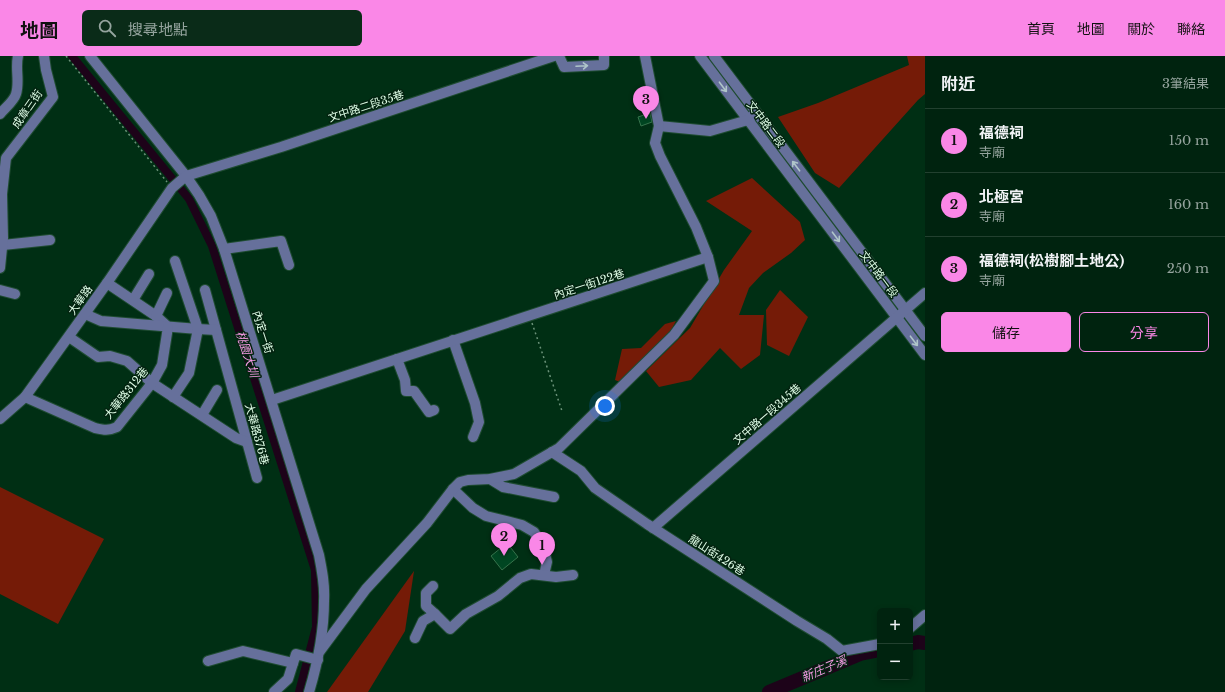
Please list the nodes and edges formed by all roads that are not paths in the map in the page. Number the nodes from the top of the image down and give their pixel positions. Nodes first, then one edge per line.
1 (18, 56) edge
2 (44, 56) edge
3 (90, 56) edge
4 (554, 56) edge
5 (559, 56) edge
6 (604, 56) edge
7 (645, 56) edge
8 (700, 56) edge
9 (714, 56) edge
10 (756, 113) junction
11 (0, 114) edge
12 (748, 120) junction
13 (659, 126) junction
14 (0, 148) edge
15 (6, 158) junction
16 (186, 176) junction
17 (806, 178) junction
18 (797, 185) junction
19 (820, 197) joint
20 (813, 206) joint
21 (50, 240) dead end
22 (3, 245) junction
23 (224, 249) junction
24 (708, 257) junction
25 (175, 261) dead end
26 (289, 265) dead end
27 (0, 268) edge
28 (149, 274) dead end
29 (107, 282) junction
30 (0, 290) edge
31 (205, 290) dead end
32 (167, 293) dead end
33 (925, 293) edge
34 (15, 294) dead end
35 (133, 300) junction
36 (906, 311) junction
37 (85, 314) junction
38 (156, 316) junction
39 (897, 318) junction
40 (168, 327) junction
41 (198, 329) junction
42 (216, 330) junction
43 (925, 336) edge
44 (69, 337) junction
45 (453, 340) junction
46 (925, 355) edge
47 (398, 359) junction
48 (152, 383) junction
49 (217, 390) dead end
50 (25, 397) junction
51 (173, 397) junction
52 (272, 400) junction
53 (434, 410) dead end
54 (202, 415) junction
55 (0, 419) edge
56 (473, 437) dead end
57 (247, 442) junction
58 (552, 452) junction
59 (257, 478) dead end
60 (490, 479) junction
61 (453, 489) junction
62 (554, 497) dead end
63 (653, 528) junction
64 (544, 575) junction
65 (573, 575) dead end
66 (433, 586) dead end
67 (435, 614) junction
68 (925, 615) edge
69 (913, 625) edge
70 (415, 638) dead end
71 (877, 645) edge
72 (319, 657) junction
73 (294, 658) junction
74 (208, 661) dead end
75 (274, 692) edge
76 (309, 692) edge

1 - 11 street
2 - 15 street, 成章三街
3 - 16 street, 內定一街
4 - 16 street, 文中路二段35巷
5 -> 6 street
7 - 13 street
8 -> 12 street, 文中路二段
9 - 10 street, 文中路二段
10 - 12 street
17 -> 10 street, 文中路二段
12 - 13 street
12 - 18 street, 文中路二段
13 - 24 street
14 - 15 street
15 - 22 street
16 - 23 street, 內定一街
16 - 29 street, 大華路
17 - 18 street
17 - 19 street, 文中路二段
18 - 20 street, 文中路二段
19 - 36 street, 文中路一段
20 -> 39 street, 文中路一段
21 - 22 street
22 - 27 street
23 - 26 street
23 - 52 street, 內定一街
24 - 45 street, 內定一街122巷
24 - 58 street
25 - 41 street
28 - 35 street
29 - 35 street
29 - 37 street, 大華路
30 - 34 street
31 - 42 street, 大華路376巷
32 - 38 street
33 - 36 street, 文中路一段345巷
35 - 38 street
36 - 39 street, 文中路一段345巷
36 - 43 street, 文中路一段
37 - 40 street
37 - 44 street, 大華路
38 - 40 street
39 -> 46 street, 文中路一段
39 - 63 street, 文中路一段345巷
40 - 41 street
40 - 48 street, 大華路312巷
41 - 42 street
41 - 51 street
42 - 57 street, 大華路376巷
44 - 48 street
44 - 50 street, 大華路
45 - 47 street, 內定一街122巷
45 - 56 street
47 - 52 street, 內定一街122巷
47 - 53 street
48 - 50 street, 大華路312巷
48 - 51 street
49 - 54 street
50 - 55 street, 大華路
51 - 54 street
52 - 72 street, 內定一街
54 - 57 street
57 - 59 street, 大華路376巷
58 - 60 street
58 - 63 street, 龍山街426巷
60 - 61 street
60 - 62 street
61 - 64 street
61 - 72 street
63 - 71 street, 龍山街426巷
64 - 65 street
64 - 67 street
66 - 67 street
67 - 70 street
68 - 69 street
72 - 73 street
72 - 76 street
73 - 74 street
73 - 75 street

